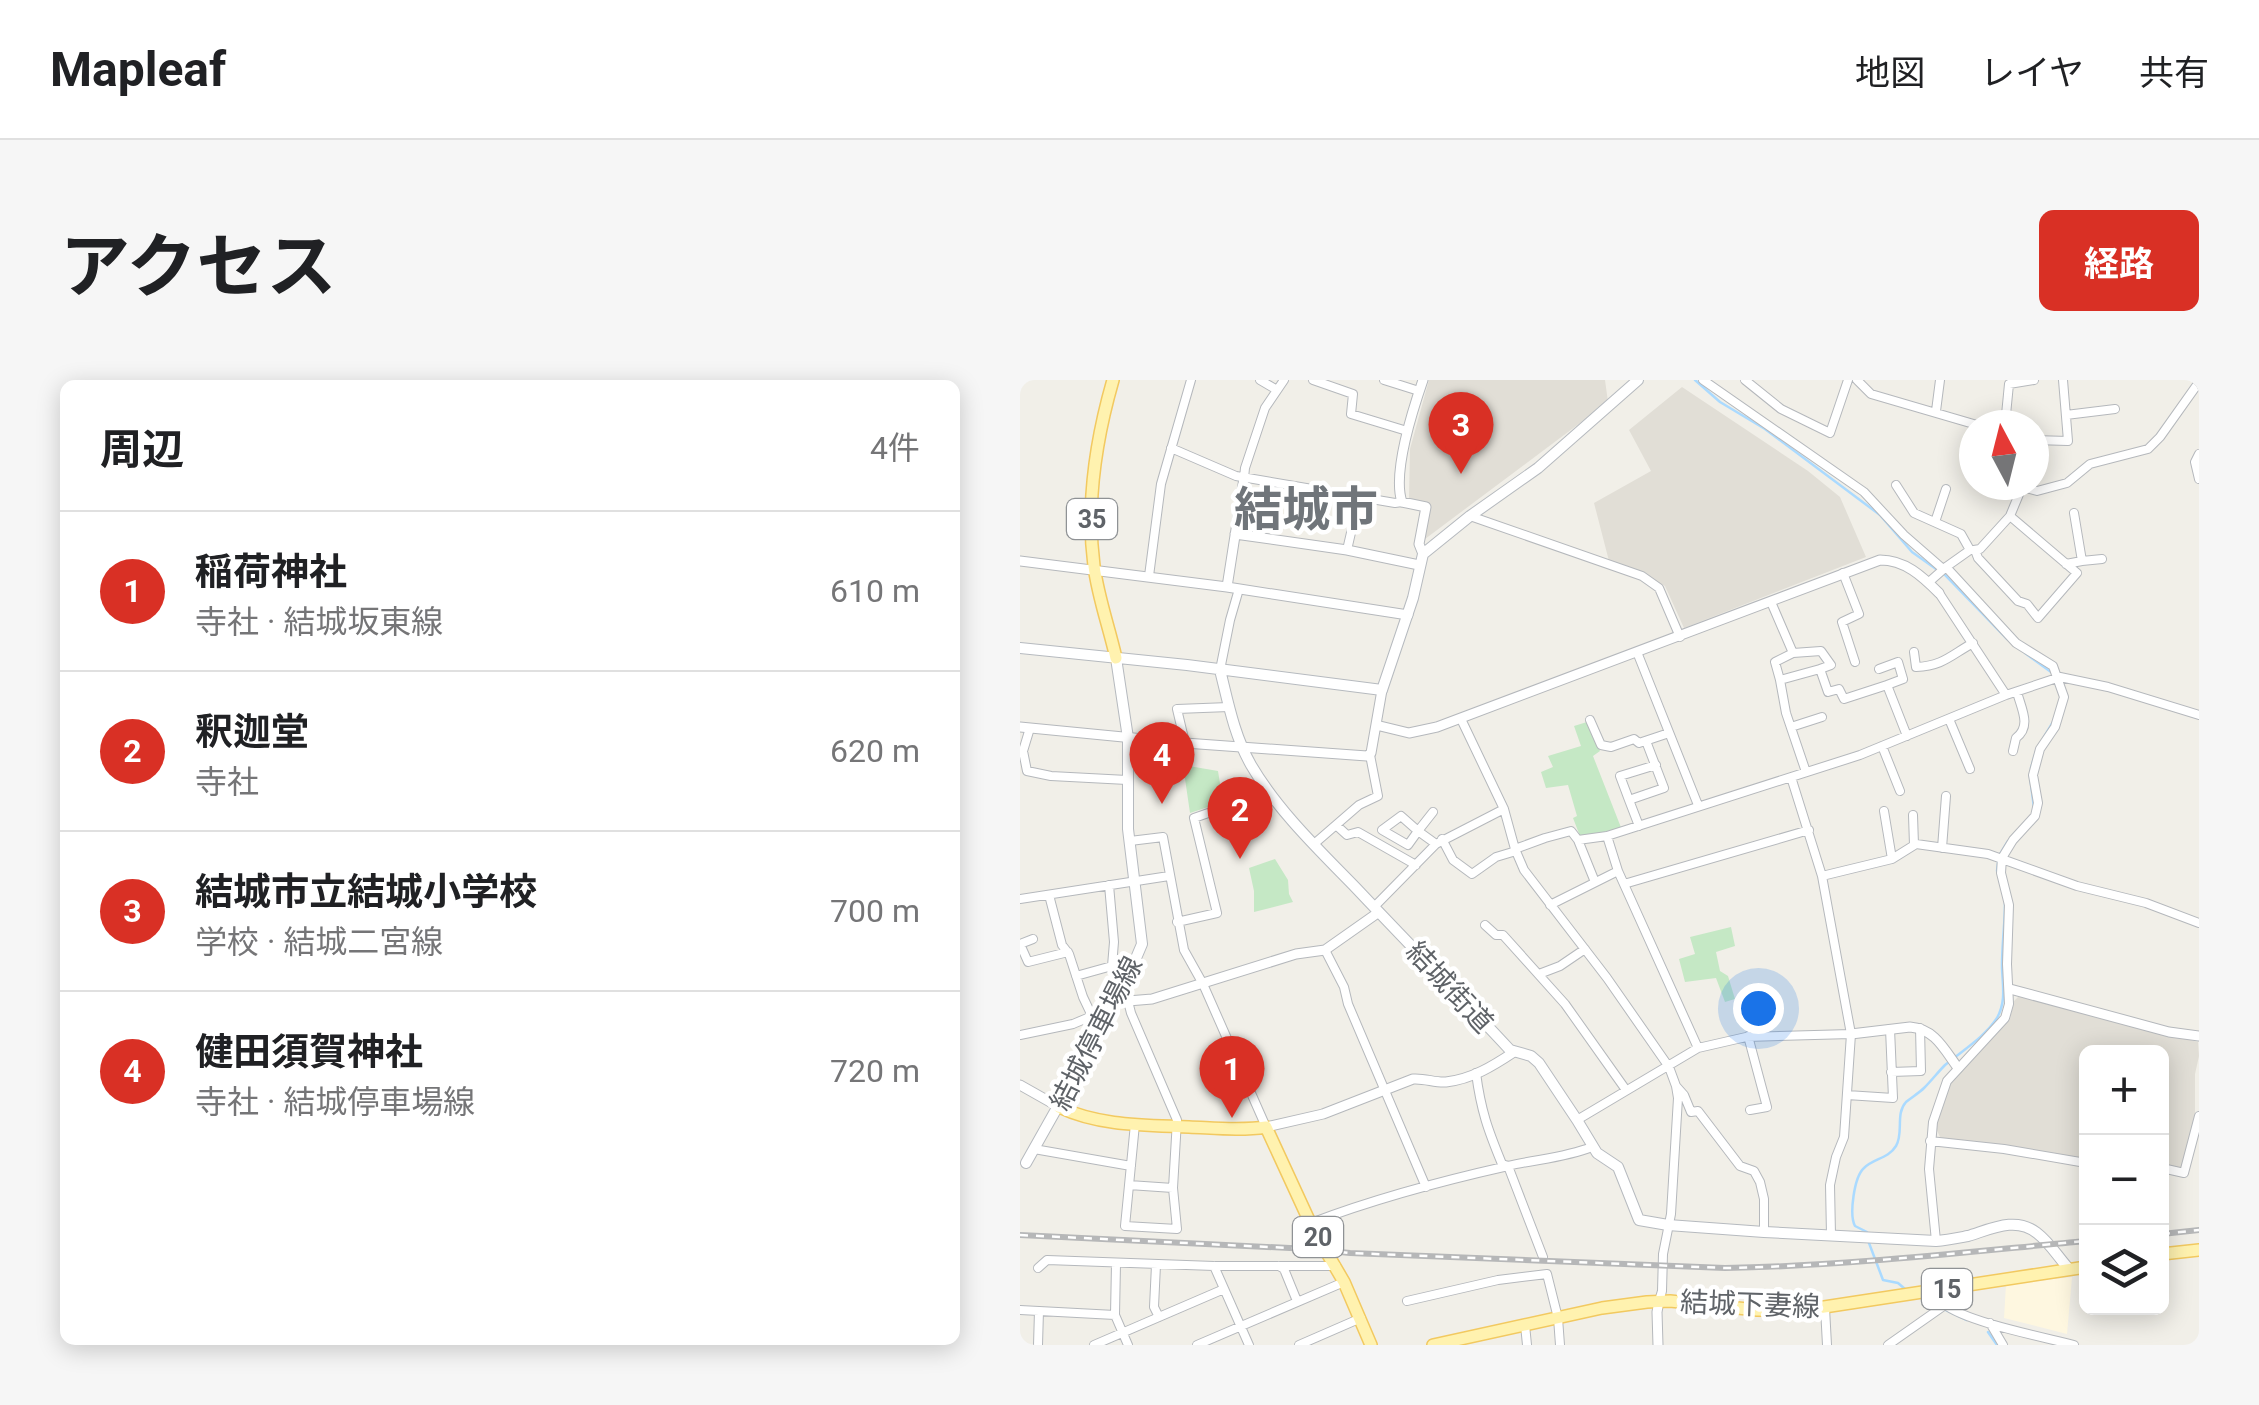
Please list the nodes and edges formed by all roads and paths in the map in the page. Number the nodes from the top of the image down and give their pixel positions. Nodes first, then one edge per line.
1 (1113, 380) edge
2 (1191, 380) edge
3 (1260, 380) edge
4 (1284, 380) edge
5 (1313, 380) edge
6 (1354, 380) edge
7 (1384, 380) edge
8 (1638, 380) edge
9 (1703, 380) edge
10 (1745, 380) edge
11 (1848, 380) edge
12 (1856, 380) edge
13 (1940, 380) edge
14 (2034, 380) edge
15 (2063, 380) edge
16 (2199, 382) edge
17 (1421, 386) edge
18 (1277, 390) junction
19 (1352, 394) junction
20 (2115, 409) dead end
21 (2006, 410) edge
22 (1936, 411) junction
23 (2066, 415) junction
24 (1959, 419) edge
25 (1407, 431) junction
26 (2049, 440) edge
27 (1172, 448) junction
28 (2199, 454) edge
29 (1244, 478) junction
30 (2199, 478) edge
31 (1896, 486) dead end
32 (2049, 488) edge
33 (1946, 490) dead end
34 (1360, 498) junction
35 (2015, 500) edge
36 (1402, 502) junction
37 (2074, 514) dead end
38 (1470, 516) junction
39 (2010, 516) junction
40 (1935, 522) junction
41 (1235, 534) junction
42 (1347, 550) junction
43 (1972, 550) junction
44 (1421, 559) junction
45 (2102, 559) dead end
46 (1020, 561) edge
47 (2082, 561) junction
48 (2066, 564) junction
49 (1944, 568) junction
50 (1094, 570) junction
51 (1842, 573) junction
52 (1149, 576) junction
53 (1929, 582) junction
54 (1228, 586) junction
55 (1239, 588) junction
56 (1939, 592) joint
57 (1771, 602) junction
58 (1408, 614) junction
59 (1680, 637) junction
60 (1973, 644) junction
61 (1020, 648) edge
62 (1637, 652) junction
63 (1914, 652) dead end
64 (1793, 653) junction
65 (1116, 658) junction
66 (1855, 662) dead end
67 (1820, 668) junction
68 (1879, 669) dead end
69 (1220, 670) junction
70 (2057, 678) junction
71 (1780, 680) junction
72 (1887, 685) junction
73 (1382, 690) junction
74 (2016, 692) junction
75 (2006, 695) junction
76 (1229, 708) junction
77 (2199, 715) edge
78 (1822, 717) dead end
79 (1461, 718) junction
80 (1949, 719) junction
81 (1590, 720) dead end
82 (1376, 725) junction
83 (1791, 727) junction
84 (1025, 728) edge
85 (1668, 733) junction
86 (1907, 736) junction
87 (1128, 738) junction
88 (1646, 741) junction
89 (1184, 743) junction
90 (1882, 746) junction
91 (1242, 747) junction
92 (2014, 751) dead end
93 (1370, 755) junction
94 (1656, 766) junction
95 (1970, 768) dead end
96 (1806, 772) junction
97 (1791, 776) junction
98 (1127, 780) junction
99 (1265, 786) junction
100 (1900, 791) dead end
101 (1946, 796) dead end
102 (1629, 800) junction
103 (1698, 805) junction
104 (1504, 809) junction
105 (1884, 811) dead end
106 (1432, 812) dead end
107 (1913, 815) dead end
108 (1336, 824) junction
109 (1639, 826) junction
110 (1809, 830) junction
111 (1607, 836) junction
112 (1578, 840) junction
113 (1130, 842) junction
114 (1439, 842) junction
115 (1314, 844) junction
116 (1914, 845) junction
117 (1942, 848) junction
118 (1515, 850) junction
119 (2002, 858) junction
120 (1892, 859) junction
121 (1416, 865) junction
122 (1618, 871) junction
123 (1170, 876) junction
124 (1822, 876) junction
125 (1136, 880) junction
126 (1595, 882) junction
127 (1624, 884) junction
128 (1108, 885) junction
129 (1049, 895) junction
130 (1020, 899) edge
131 (1550, 905) junction
132 (1376, 909) junction
133 (1177, 922) junction
134 (2199, 923) edge
135 (1485, 924) dead end
136 (1033, 939) dead end
137 (1020, 944) edge
138 (1585, 948) junction
139 (1325, 950) junction
140 (1068, 952) junction
141 (1024, 964) edge
142 (1539, 974) junction
143 (1076, 976) junction
144 (1203, 984) junction
145 (2010, 989) junction
146 (1124, 998) junction
147 (1092, 1016) junction
148 (1109, 1016) junction
149 (1020, 1022) edge
150 (1920, 1028) junction
151 (1890, 1030) junction
152 (1023, 1034) edge
153 (1851, 1034) junction
154 (1748, 1036) junction
155 (2199, 1036) edge
156 (1698, 1048) junction
157 (1514, 1052) junction
158 (1668, 1067) junction
159 (1958, 1068) junction
160 (1891, 1072) junction
161 (1476, 1074) junction
162 (1020, 1085) edge
163 (1676, 1086) junction
164 (1385, 1090) junction
165 (1626, 1090) junction
166 (1847, 1095) junction
167 (1059, 1107) junction
168 (1750, 1110) dead end
169 (2199, 1116) edge
170 (1577, 1120) junction
171 (1134, 1124) junction
172 (1178, 1126) junction
173 (1266, 1127) junction
174 (1930, 1141) junction
175 (1592, 1147) junction
176 (1034, 1148) junction
177 (2079, 1162) edge
178 (1026, 1163) dead end
179 (1131, 1166) junction
180 (1508, 1166) junction
181 (2169, 1170) edge
182 (1129, 1186) junction
183 (1426, 1187) junction
184 (1173, 1188) junction
185 (1311, 1223) junction
186 (1668, 1225) junction
187 (1764, 1232) junction
188 (1831, 1235) junction
189 (1936, 1241) junction
190 (2199, 1250) edge
191 (2169, 1253) edge
192 (1543, 1257) dead end
193 (1116, 1264) junction
194 (1156, 1265) junction
195 (1214, 1266) junction
196 (1279, 1266) junction
197 (1336, 1266) junction
198 (2079, 1267) edge
199 (1038, 1268) dead end
200 (2069, 1269) junction
201 (1344, 1282) junction
202 (1224, 1289) junction
203 (1935, 1291) junction
204 (1297, 1301) junction
205 (1407, 1301) dead end
206 (1659, 1301) junction
207 (1945, 1305) junction
208 (1825, 1308) junction
209 (1020, 1310) edge
210 (1039, 1311) junction
211 (1115, 1315) junction
212 (1158, 1317) junction
213 (1361, 1318) junction
214 (1558, 1318) junction
215 (1990, 1322) junction
216 (1525, 1325) junction
217 (1240, 1326) junction
218 (1122, 1332) junction
219 (1038, 1345) edge
220 (1094, 1345) edge
221 (1128, 1345) edge
222 (1197, 1345) edge
223 (1249, 1345) edge
224 (1299, 1345) edge
225 (1370, 1345) edge
226 (1433, 1345) edge
227 (1527, 1345) edge
228 (1560, 1345) edge
229 (1658, 1345) edge
230 (1827, 1345) edge
231 (1888, 1345) edge
232 (2003, 1345) edge
233 (2074, 1345) edge

1 - 50 main road, 35
2 - 27 street
3 - 18 street
4 - 18 street
5 - 19 street
6 - 19 street
7 - 17 street
8 - 38 main road
9 - 49 street
10 - 11 street
12 - 22 street
13 - 22 street
14 - 21 street
15 - 23 street
16 - 32 street
17 - 25 street
18 - 29 street
19 - 25 street
20 - 23 street
22 - 24 street
23 - 26 street
25 - 36 street
27 - 29 street
27 - 52 street
28 - 30 street
29 - 34 street
29 - 41 street
31 - 40 street
33 - 40 street
34 - 36 street
34 - 42 street
35 - 39 street
36 - 44 street
37 - 47 street
38 - 44 main road
38 - 59 street
39 - 43 street
39 - 48 street
40 - 43 street
41 - 42 street
41 - 54 street
42 - 44 street
43 - 48 street
43 - 49 street
44 - 58 main road
45 - 47 street
46 - 50 street
47 - 48 street
49 - 53 street
49 - 70 street
50 - 52 street
50 - 65 main road, 35
51 - 53 street
51 - 57 street
51 - 66 street
52 - 54 street
53 - 56 street
54 - 55 street
55 - 58 street
55 - 69 street
56 - 60 street
57 - 59 street
57 - 64 street
58 - 73 main road
59 - 62 street
60 - 63 street
60 - 75 street
61 - 65 main road
62 - 79 street
62 - 85 street
64 - 67 street
64 - 71 street
65 - 69 main road
65 - 87 main road, 結城停車場線
67 - 71 street
67 - 72 street
68 - 72 street
69 - 73 main road
69 - 76 main road, 結城街道
70 - 74 street
70 - 77 street
70 - 119 street
71 - 83 street
72 - 86 street
73 - 82 street
74 - 75 street
74 - 92 street
75 - 80 street
76 - 89 street
76 - 91 main road, 結城街道
78 - 83 street
79 - 82 street
79 - 104 street
80 - 86 street
80 - 95 street
81 - 88 street
82 - 93 street
83 - 96 street
84 - 87 street
84 - 98 street
85 - 88 street
85 - 103 street
86 - 90 street
87 - 89 street
87 - 98 main road, 結城停車場線
88 - 94 street
89 - 91 street
90 - 96 street
90 - 100 street
91 - 93 street
91 - 99 main road, 結城街道
93 - 108 street
94 - 102 street
94 - 102 street
96 - 97 street
97 - 103 street
97 - 110 street
98 - 113 main road, 結城停車場線
99 - 115 main road, 結城街道
99 - 133 street
101 - 117 street
102 - 109 street
103 - 109 street
104 - 114 street
104 - 118 street
105 - 120 street
106 - 114 street
107 - 116 street
108 - 115 street
108 - 121 street
109 - 111 street
110 - 124 street
110 - 127 street
111 - 112 street
111 - 122 street
112 - 118 street
112 - 126 street
113 - 123 street
113 - 125 main road, 結城停車場線
114 - 118 street
114 - 121 street
115 - 132 main road, 結城街道
116 - 117 street
116 - 120 street
117 - 119 street
118 - 131 street
119 - 134 street
119 - 145 street
120 - 124 street
121 - 132 street
122 - 126 street
122 - 127 street
123 - 125 street
123 - 133 street
124 - 153 street
125 - 128 street
125 - 146 main road, 結城停車場線
126 - 131 street
127 - 156 street
128 - 129 street
128 - 143 street
129 - 130 street
129 - 140 street
131 - 138 street
132 - 139 street
132 - 157 main road, 結城街道
133 - 144 street
135 - 142 street
136 - 137 street
137 - 141 street
138 - 142 street
138 - 158 street
139 - 144 street
139 - 164 street
140 - 141 street
140 - 143 street
142 - 165 street
143 - 147 street
144 - 146 street
144 - 173 street
145 - 155 street
145 - 159 street
146 - 148 main road, 結城停車場線
146 - 172 street
147 - 148 street
147 - 152 street
148 - 167 main road, 結城停車場線
149 - 152 street
150 - 151 street
150 - 159 street
150 - 160 street
151 - 153 street
151 - 160 street
153 - 154 street
153 - 166 street
154 - 156 street
154 - 168 street
156 - 158 street
157 - 161 street
157 - 170 main road, 結城街道
158 - 163 street
158 - 165 street
159 - 174 street
160 - 166 street
161 - 164 street
161 - 180 street
162 - 167 street
163 - 186 street
163 - 187 street
164 - 173 street
164 - 183 street
165 - 170 street
166 - 188 street
167 - 171 main road
167 - 176 main road, 結城停車場線
169 - 181 street
170 - 175 main road, 結城街道
171 - 172 main road
171 - 179 street
172 - 173 main road
172 - 184 street
173 - 185 main road, 20
174 - 177 street
174 - 189 street
175 - 180 street
175 - 186 main road, 結城街道
176 - 178 main road, 結城停車場線
176 - 179 street
179 - 182 street
180 - 183 street
180 - 192 street
182 - 184 street
182 - 184 street
183 - 185 street
185 - 197 main road, 20
186 - 187 main road
186 - 206 street
187 - 188 main road
188 - 189 main road
189 - 200 main road
190 - 191 main road
193 - 194 street
193 - 199 street
193 - 211 street
194 - 195 street
194 - 212 street
195 - 196 street
195 - 202 street
196 - 197 street
196 - 204 street
197 - 201 main road, 20
198 - 200 main road, 15
200 - 203 main road, 結城下妻線 / 15
201 - 204 street
201 - 213 main road, 20
202 - 212 street
202 - 217 street
203 - 207 street
203 - 208 main road, 結城下妻線 / 15
204 - 217 street
205 - 214 street
206 - 208 main road, 結城下妻線 / 15
206 - 214 main road, 結城下妻線 / 15
206 - 229 street
207 - 215 street
207 - 231 street
208 - 230 street
209 - 210 street
210 - 211 street
210 - 219 street
211 - 218 street
212 - 218 street
213 - 224 street
213 - 225 main road, 20
214 - 216 main road, 結城下妻線 / 15
214 - 228 street
215 - 232 street
215 - 233 street
216 - 226 main road, 結城下妻線 / 15
216 - 227 street
217 - 222 street
217 - 223 street
218 - 220 street
218 - 221 street

